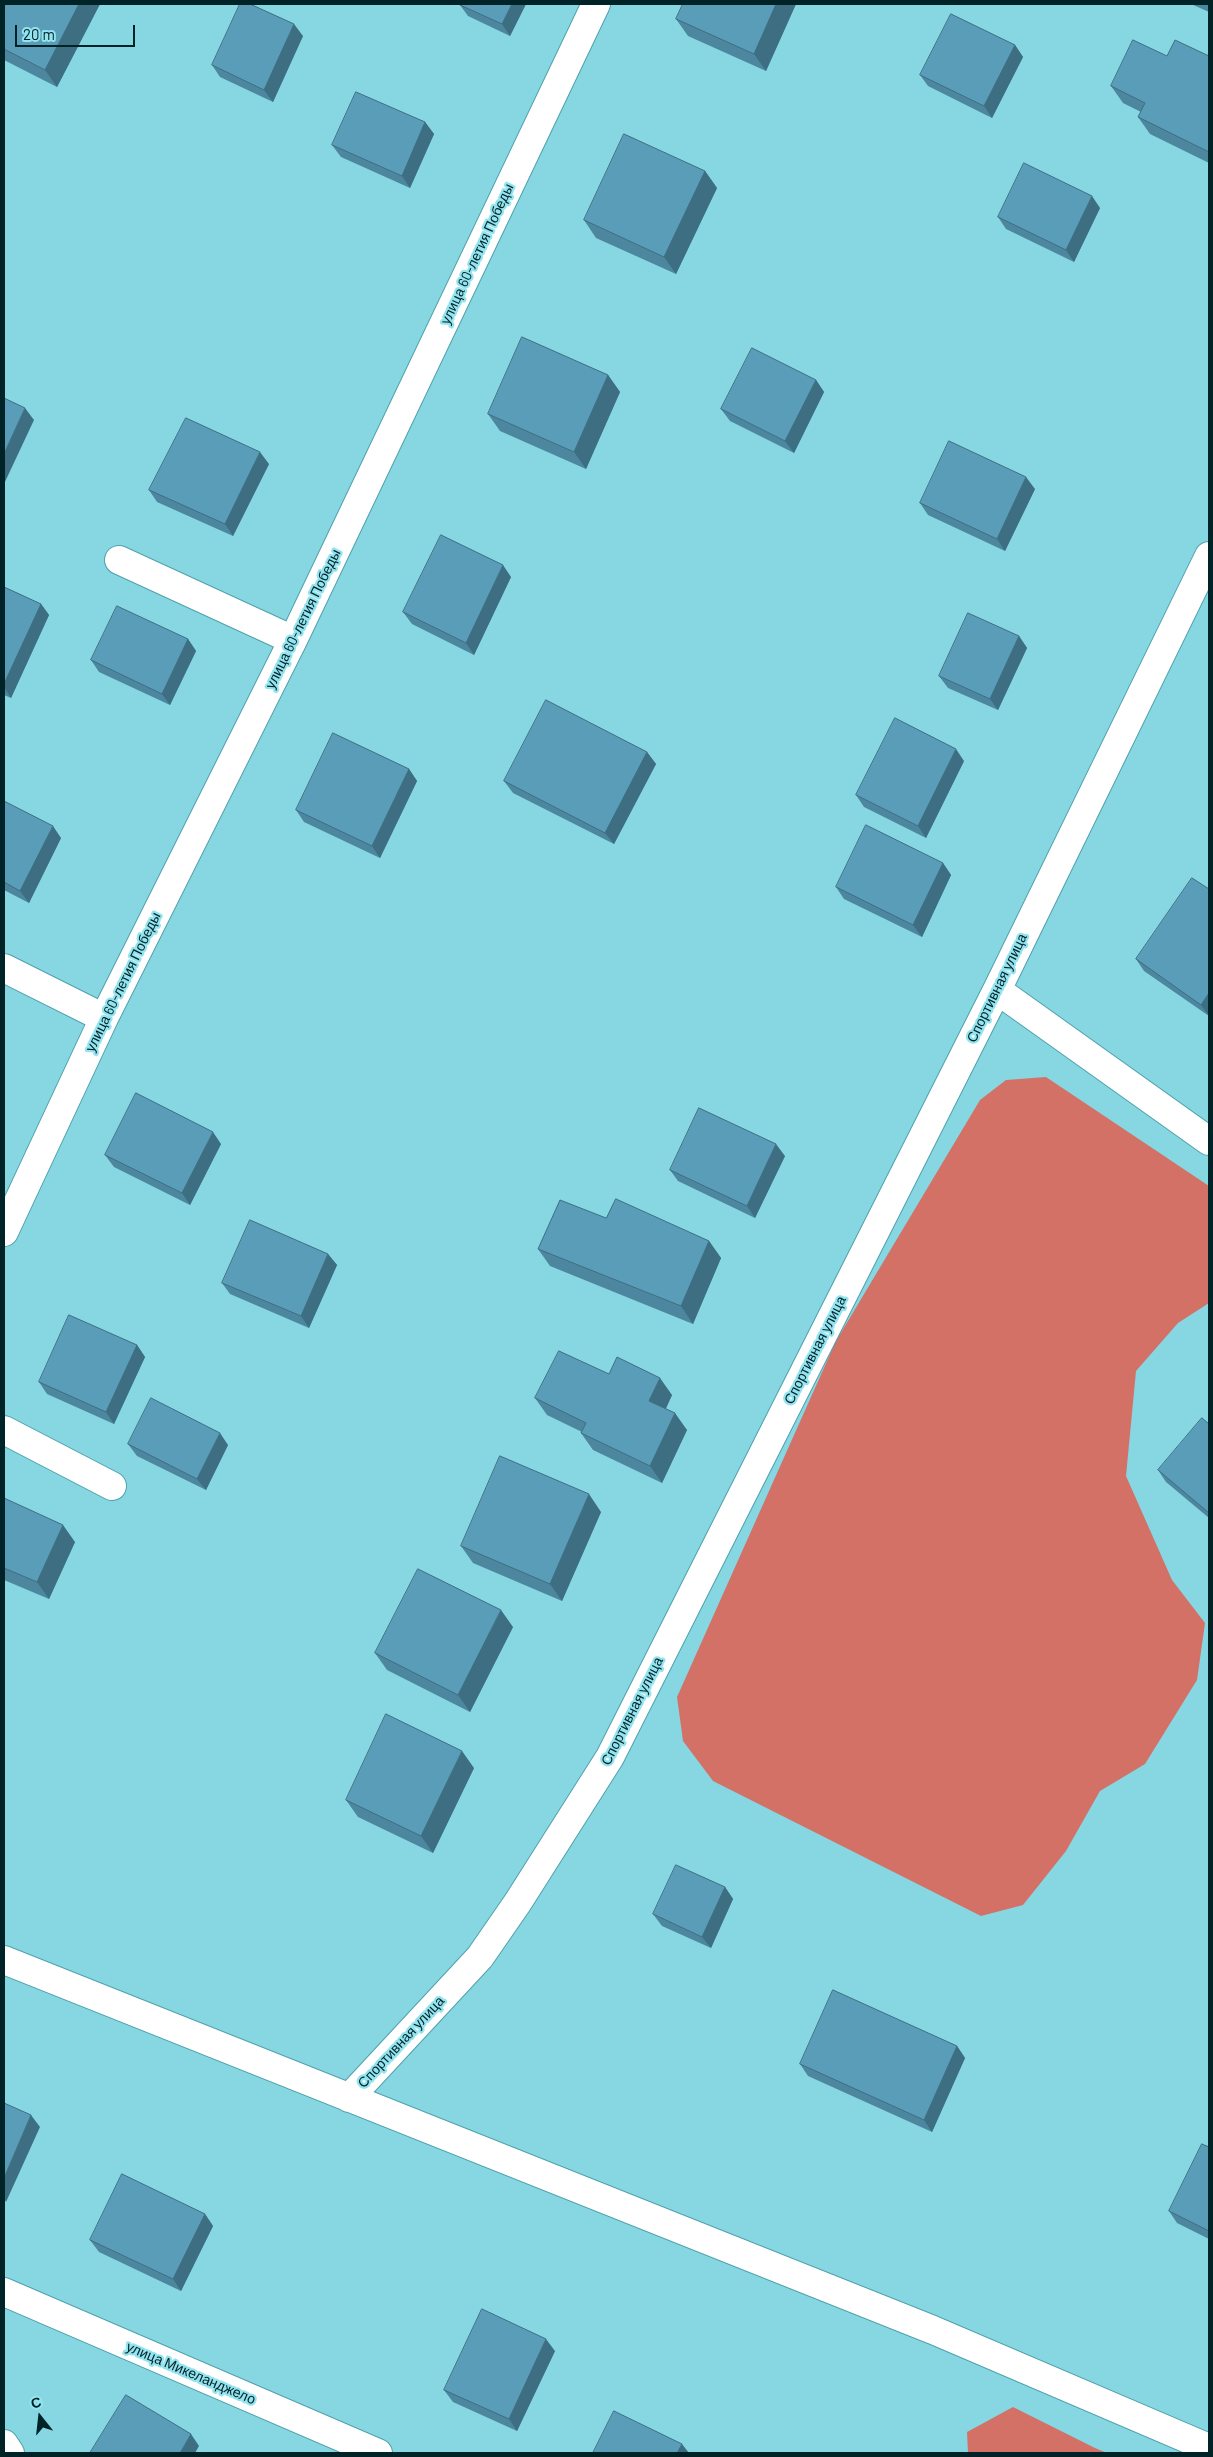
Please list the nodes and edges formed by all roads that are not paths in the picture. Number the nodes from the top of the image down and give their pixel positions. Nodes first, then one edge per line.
1 (596, 4) edge
2 (119, 560) dead end
3 (1207, 570) edge
4 (293, 640) junction
5 (4, 968) edge
6 (997, 990) junction
7 (104, 1018) junction
8 (1209, 1141) edge
9 (4, 1232) edge
10 (4, 1430) edge
11 (112, 1486) dead end
12 (4, 1960) edge
13 (349, 2098) junction
14 (4, 2292) edge
15 (4, 2444) edge
16 (1209, 2448) edge
17 (10, 2453) edge
18 (378, 2453) edge

1 - 4 street, улица 60-летия Победы
2 - 4 street
3 - 6 street, Спортивная улица
4 - 7 street, улица 60-летия Победы
5 - 7 street
6 - 8 street
6 - 13 street, Спортивная улица
7 - 9 street, улица 60-летия Победы
10 - 11 street
12 - 13 street
13 - 16 street
14 - 18 street, улица Микеланджело
15 - 17 street

